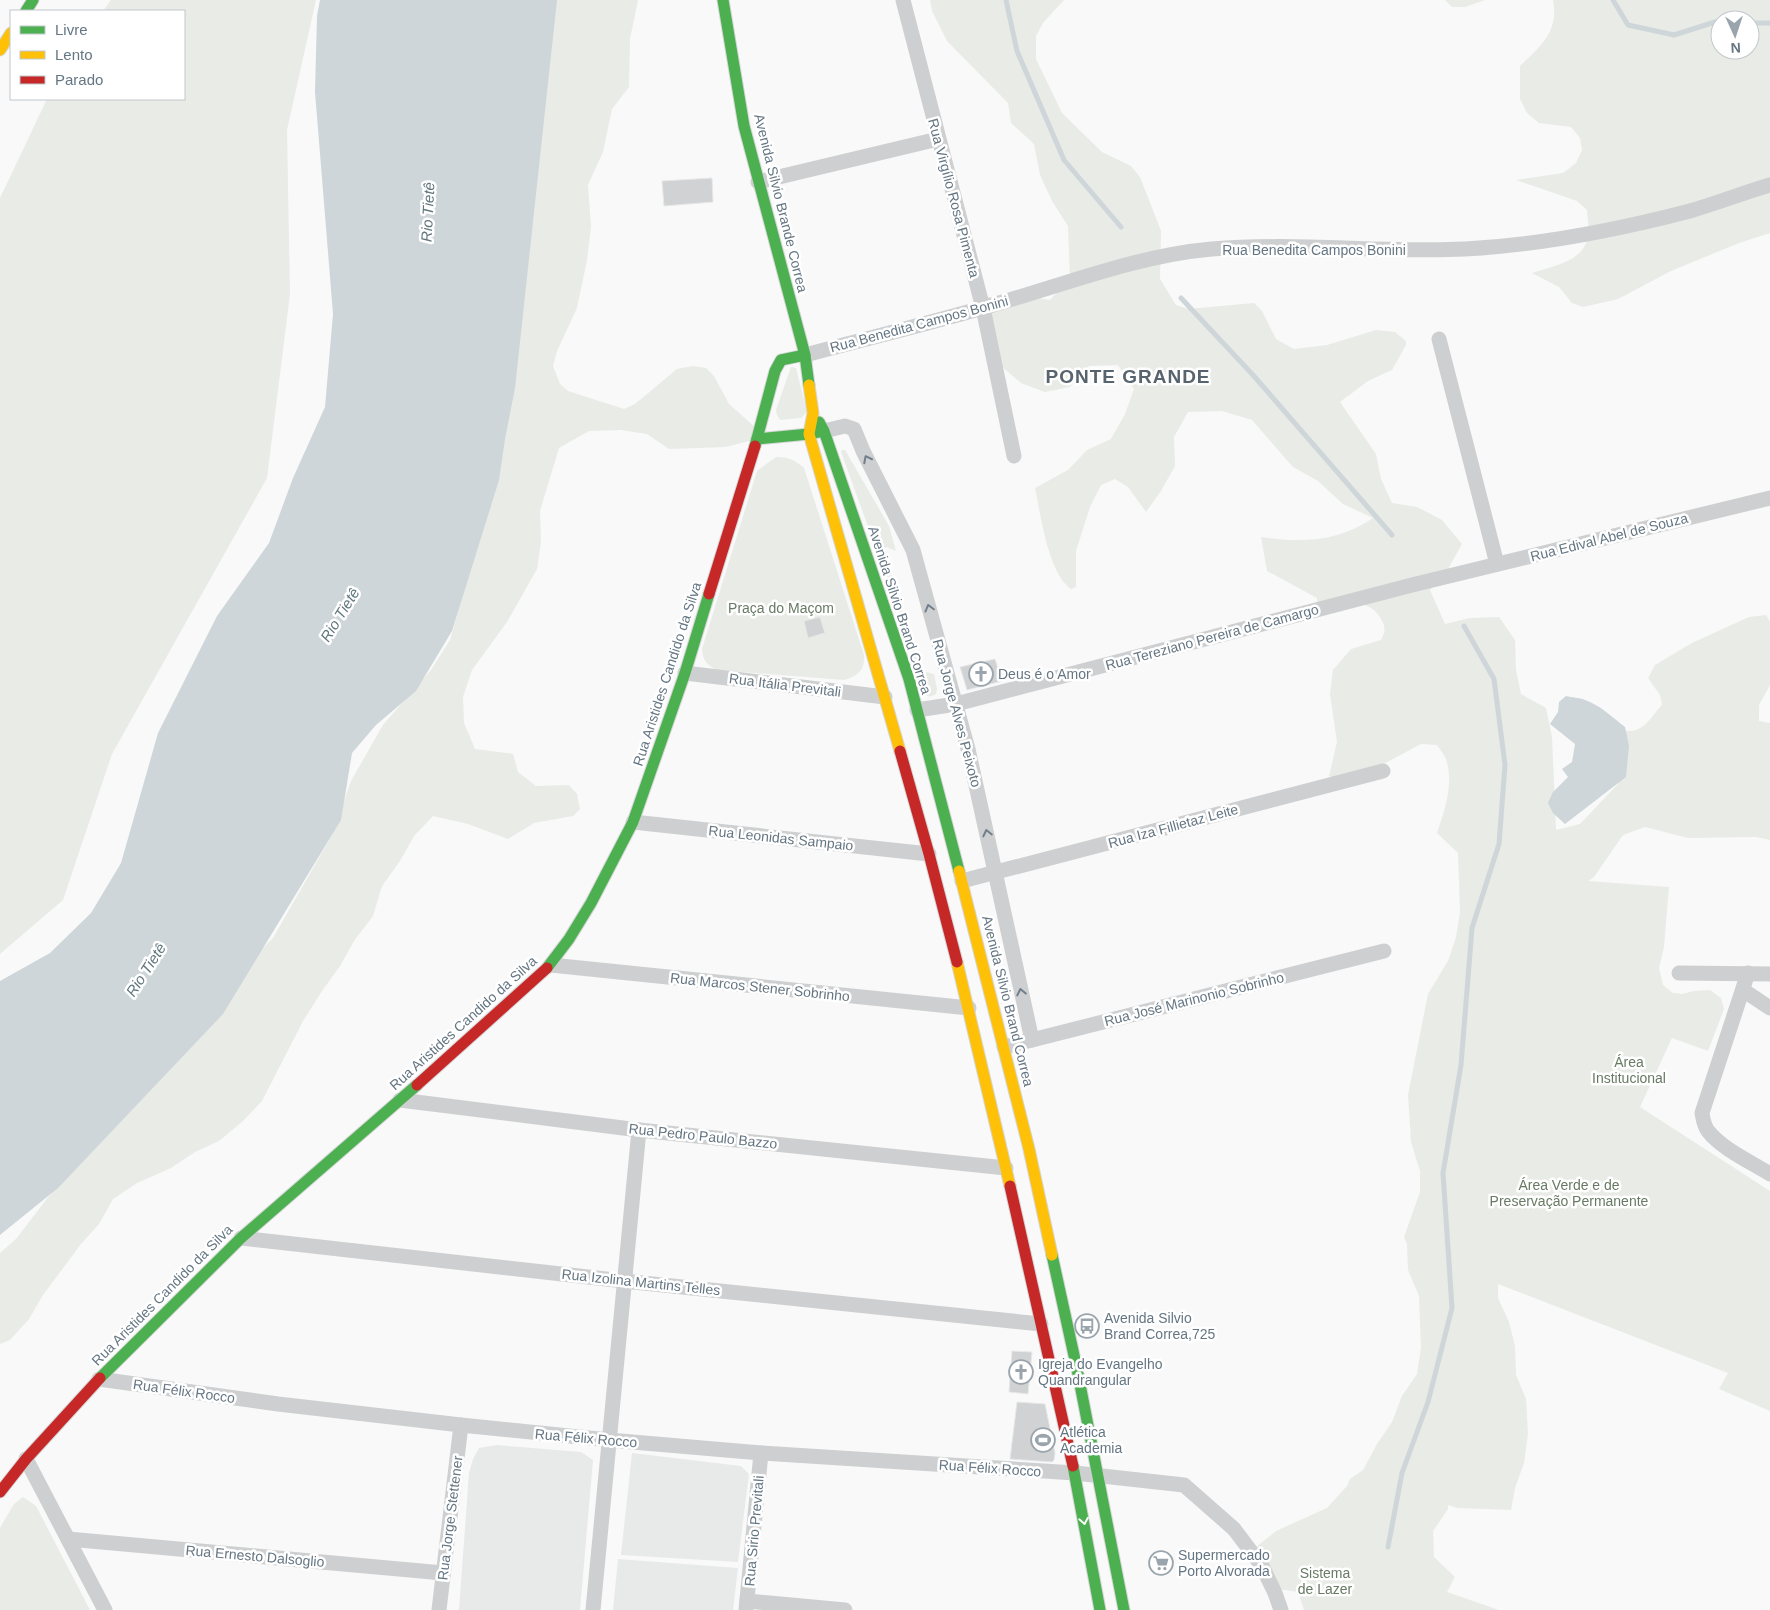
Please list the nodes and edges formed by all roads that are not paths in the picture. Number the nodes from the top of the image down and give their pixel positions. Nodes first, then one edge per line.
1 (723, 0) edge
2 (903, 0) edge
3 (10, 35) edge
4 (0, 50) edge
5 (938, 139) junction
6 (758, 182) junction
7 (1770, 185) edge
8 (983, 308) junction
9 (1439, 339) dead end
10 (805, 354) junction
11 (817, 433) junction
12 (757, 439) junction
13 (1014, 456) dead end
14 (1770, 498) edge
15 (1497, 564) junction
16 (1448, 576) joint
17 (685, 673) junction
18 (885, 697) junction
19 (956, 704) junction
20 (916, 710) junction
21 (1383, 771) dead end
22 (633, 822) junction
23 (929, 854) junction
24 (996, 872) junction
25 (962, 881) junction
26 (1384, 951) dead end
27 (551, 966) junction
28 (1748, 973) junction
29 (1679, 974) dead end
30 (1770, 974) edge
31 (1743, 990) junction
32 (969, 1008) junction
33 (1770, 1008) edge
34 (1032, 1040) junction
35 (1004, 1047) junction
36 (400, 1100) junction
37 (639, 1130) junction
38 (1006, 1168) junction
39 (1770, 1174) edge
40 (241, 1238) junction
41 (624, 1281) junction
42 (1041, 1324) junction
43 (99, 1379) junction
44 (461, 1426) junction
45 (609, 1440) junction
46 (761, 1453) junction
47 (26, 1459) junction
48 (1075, 1474) junction
49 (1098, 1476) junction
50 (0, 1492) edge
51 (68, 1539) junction
52 (443, 1573) junction
53 (747, 1606) edge
54 (105, 1610) edge
55 (439, 1610) edge
56 (593, 1610) edge
57 (845, 1610) edge
58 (1100, 1610) edge
59 (1124, 1610) edge
60 (1281, 1610) edge

1 - 6 main road, Avenida Silvio Brande Correa
2 - 5 street, Rua Virgílio Rosa Pimenta
3 - 4 main road
5 - 6 street
5 - 8 street, Rua Virgílio Rosa Pimenta
6 - 10 main road, Avenida Silvio Brande Correa
7 - 8 street, Rua Benedita Campos Bonini
8 - 10 street, Rua Benedita Campos Bonini
8 - 13 street, Rua Virgílio Rosa Pimenta
9 - 15 street
10 - 11 main road, Avenida Silvio Brande Correa
10 - 12 main road, Rua Aristides Candido da Silva
11 - 12 main road
11 - 18 main road
19 -> 11 street, Rua Jorge Alves Peixoto
11 - 20 main road, Avenida Silvio Brand Correa
12 - 17 main road, Rua Aristides Candido da Silva
14 - 15 street, Rua Edival Abel de Souza
15 - 16 street, Rua Edival Abel de Souza
16 - 19 street, Rua Tereziano Pereira de Camargo
17 - 18 street, Rua Itália Previtali
17 - 22 main road, Rua Aristides Candido da Silva
18 - 23 main road
19 - 20 street, Rua Tereziano Pereira de Camargo
24 -> 19 street, Rua Jorge Alves Peixoto
20 - 25 main road, Avenida Silvio Brand Correa
21 - 24 street, Rua Iza Fillietaz Leite
22 - 23 street, Rua Leonidas Sampaio
22 - 27 main road, Rua Aristides Candido da Silva
23 - 32 main road
24 - 25 street, Rua Iza Fillietaz Leite
34 -> 24 street, Rua Jorge Alves Peixoto
25 - 35 main road, Avenida Silvio Brand Correa
26 - 34 street, Rua José Marinonio Sobrinho
27 - 32 street, Rua Marcos Stener Sobrinho
27 - 36 main road, Rua Aristides Candido da Silva
28 - 29 street
28 - 30 street
28 - 31 street
31 - 33 street
31 - 39 street
32 - 38 main road
34 - 35 street, Rua José Marinonio Sobrinho
35 - 49 main road, Avenida Silvio Brand Correa
36 - 37 street, Rua Pedro Paulo Bazzo
36 - 40 main road, Rua Aristides Candido da Silva
37 - 38 street, Rua Pedro Paulo Bazzo
37 - 41 street
38 - 42 main road
40 - 41 street, Rua Izolina Martins Telles
40 - 43 main road, Rua Aristides Candido da Silva
41 - 42 street, Rua Izolina Martins Telles
41 - 45 street
42 - 48 main road
43 - 44 street, Rua Félix Rocco
43 - 47 main road, Rua Aristides Candido da Silva
44 - 45 street, Rua Félix Rocco
44 - 52 street, Rua Jorge Stettener
45 - 46 street, Rua Félix Rocco
45 - 56 street
46 - 48 street, Rua Félix Rocco
46 - 53 street, Rua Sirio Previtali
47 - 50 main road, Rua Aristides Candido da Silva
47 - 51 street
48 - 49 street, Rua Félix Rocco
48 -> 58 main road
49 - 59 main road, Avenida Silvio Brand Correa
49 - 60 street, Rua Félix Rocco
51 - 52 street, Rua Ernesto Dalsoglio
51 - 54 street
52 - 55 street, Rua Jorge Stettener
53 - 57 street

